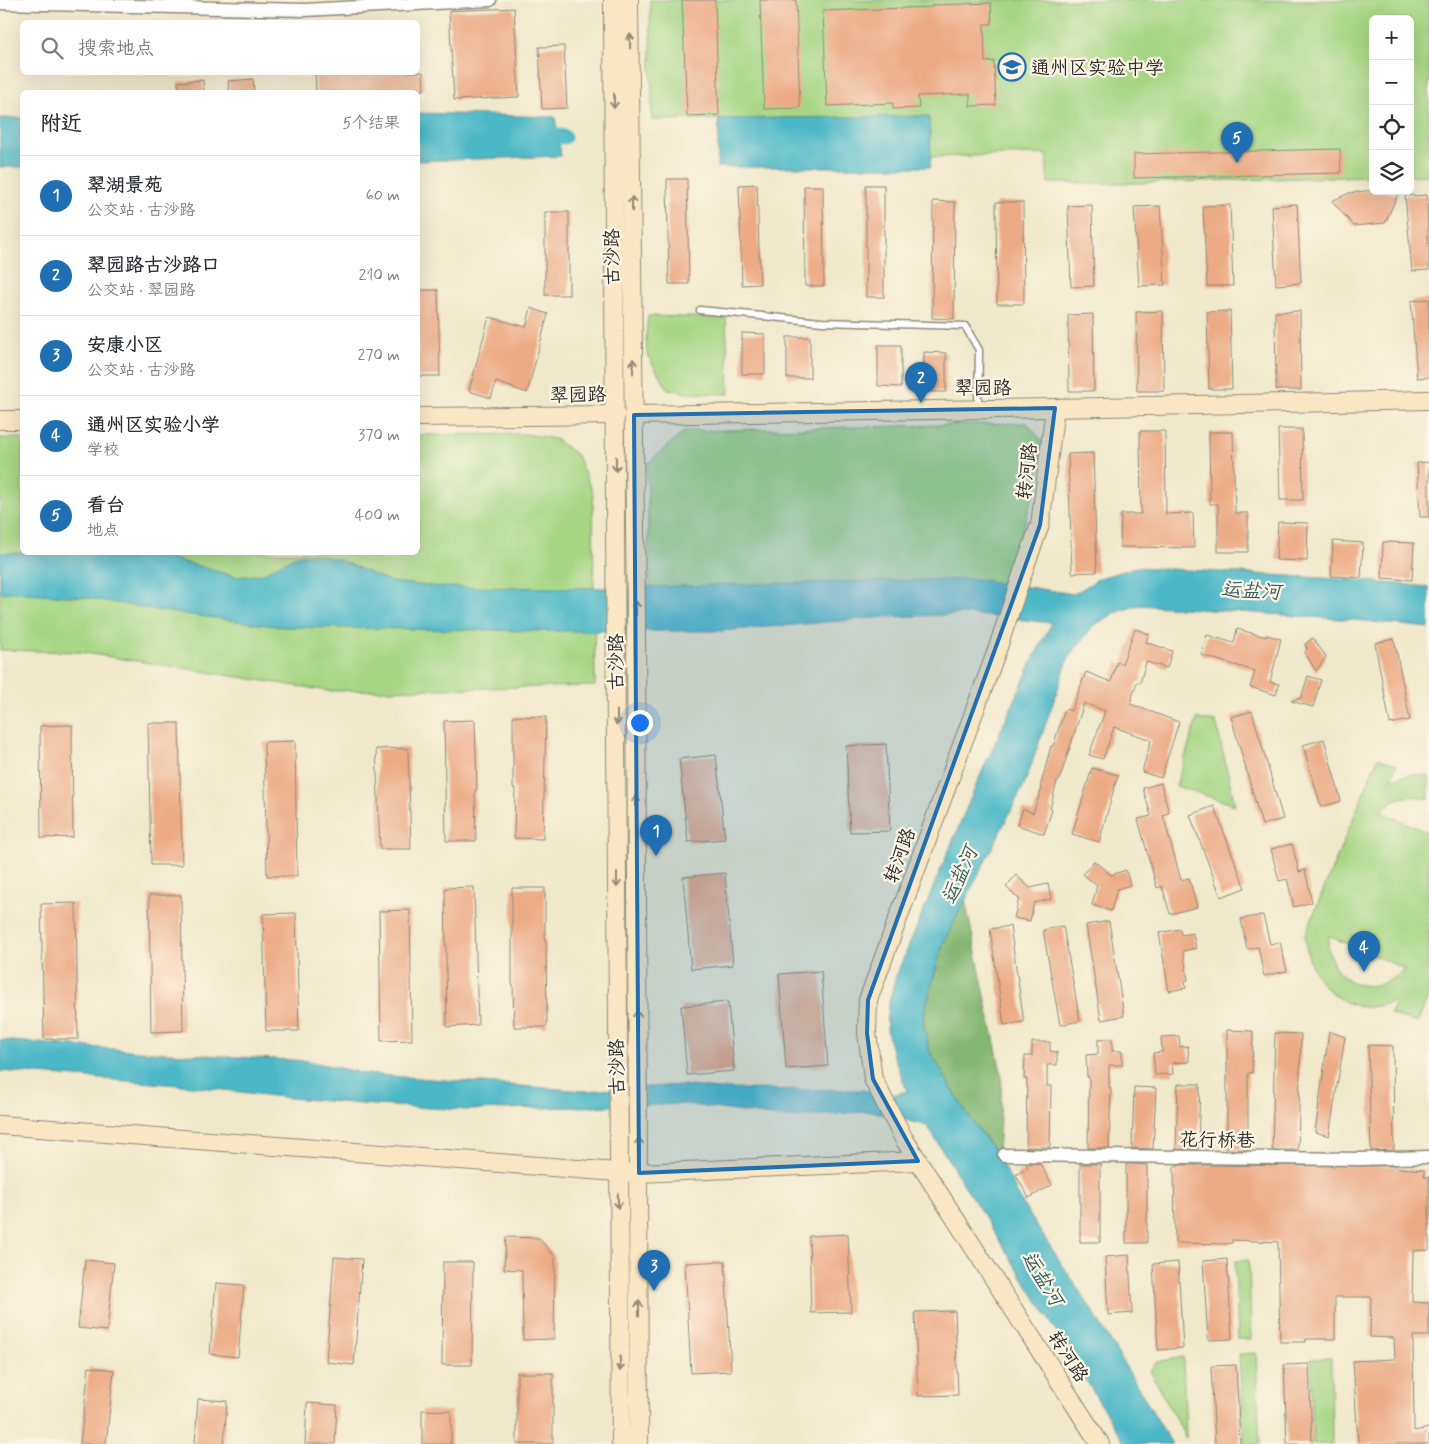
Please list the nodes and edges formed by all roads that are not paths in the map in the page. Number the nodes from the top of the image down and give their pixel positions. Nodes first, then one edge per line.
1 (490, 0) edge
2 (613, 0) edge
3 (629, 0) edge
4 (0, 3) edge
5 (372, 3) edge
6 (700, 310) dead end
7 (1429, 400) edge
8 (978, 408) junction
9 (1055, 408) junction
10 (616, 415) junction
11 (634, 415) junction
12 (420, 417) edge
13 (0, 420) edge
14 (20, 420) edge
15 (0, 1125) edge
16 (1004, 1155) dead end
17 (1429, 1158) edge
18 (918, 1161) junction
19 (618, 1172) junction
20 (639, 1173) junction
21 (621, 1444) edge
22 (639, 1444) edge
23 (1100, 1444) edge

1 - 5 street
2 -> 10 street, 古沙路
11 -> 3 street, 古沙路
4 - 5 street
6 - 8 lane
7 - 9 street, 翠园路
8 - 9 street, 翠园路
8 - 11 street, 翠园路
9 - 18 street, 转河路
10 - 11 street, 翠园路
10 - 12 street, 翠园路
10 -> 19 street, 古沙路
20 -> 11 street, 古沙路
13 - 14 street
15 - 19 street
16 - 17 street, 花行桥巷
18 - 20 street
18 - 23 street, 转河路
19 - 20 street
19 -> 21 street, 古沙路
22 -> 20 street, 古沙路

